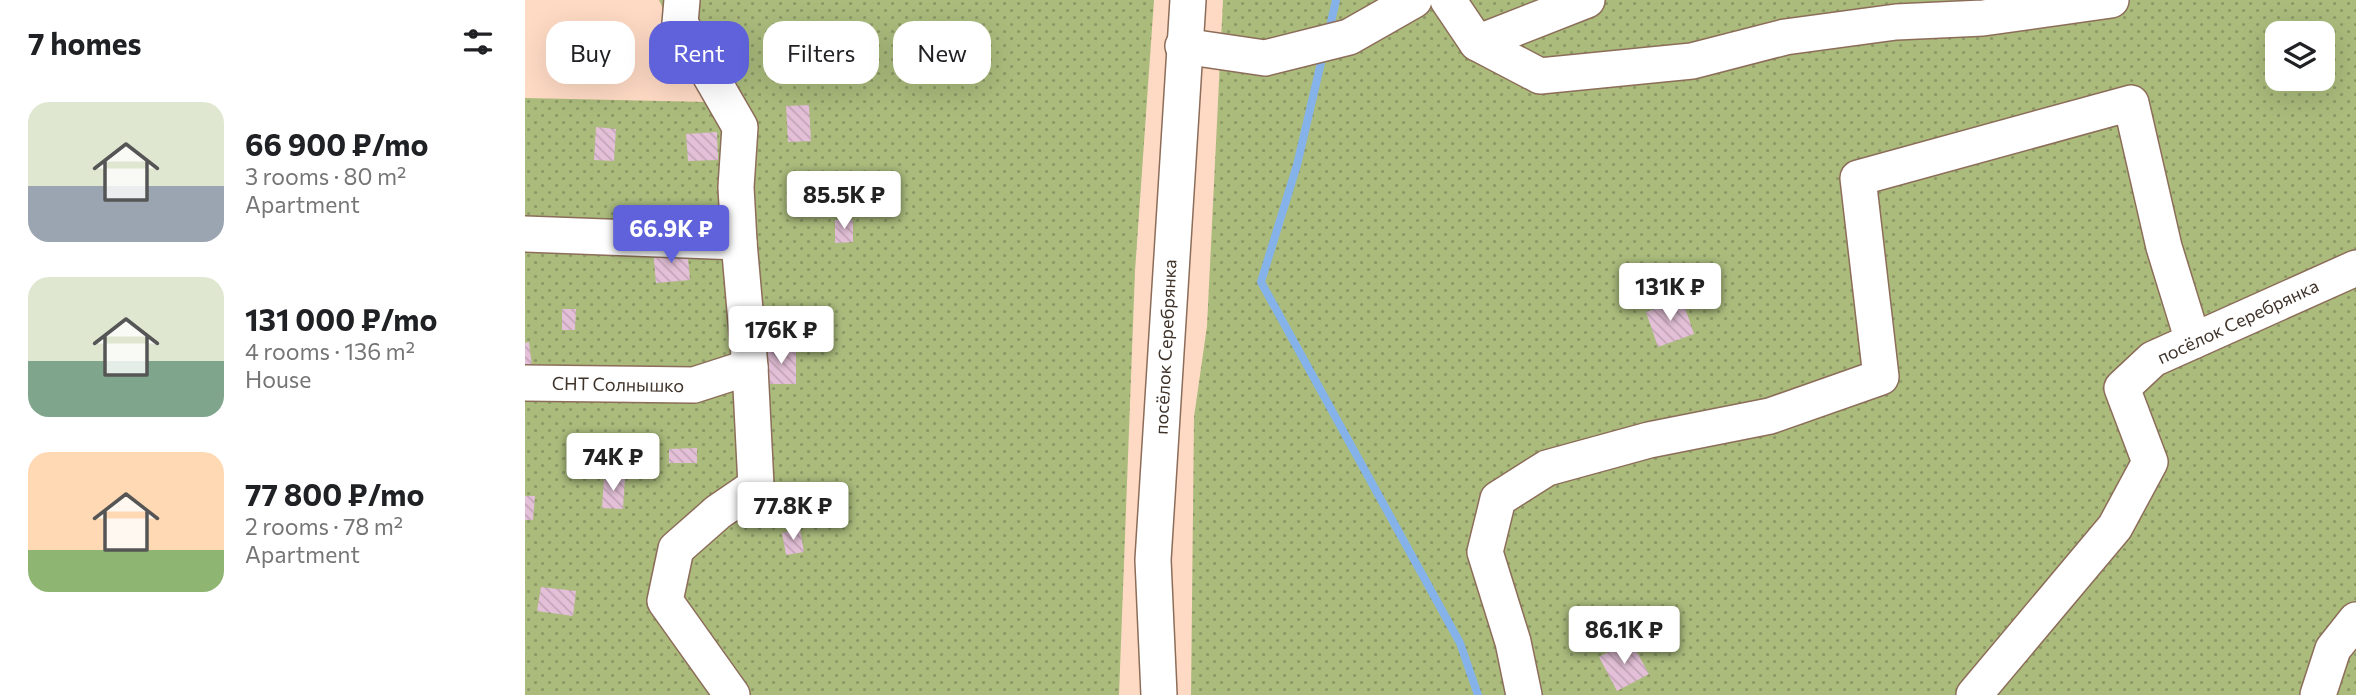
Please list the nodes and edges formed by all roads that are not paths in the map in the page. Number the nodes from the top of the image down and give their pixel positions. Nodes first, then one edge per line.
1 (682, 0) edge
2 (1188, 0) edge
3 (1414, 0) edge
4 (1448, 0) edge
5 (1587, 0) edge
6 (2111, 0) edge
7 (1477, 43) junction
8 (1184, 46) junction
9 (525, 234) edge
10 (739, 242) junction
11 (2356, 268) edge
12 (2193, 341) junction
13 (750, 367) junction
14 (525, 383) edge
15 (2356, 620) edge
16 (732, 695) edge
17 (1159, 695) edge
18 (1524, 695) edge
19 (1974, 695) edge
20 (2318, 695) edge

1 - 10 lane
2 - 8 lane, посёлок Серебрянка
3 - 8 lane
4 - 7 lane
5 - 7 lane
6 - 7 lane
8 - 17 lane, посёлок Серебрянка
9 - 10 lane
10 - 13 lane
11 - 12 lane, посёлок Серебрянка
12 - 18 lane
12 - 19 lane, посёлок Серебрянка
13 - 14 lane, СНТ Солнышко
13 - 16 lane
15 - 20 lane

